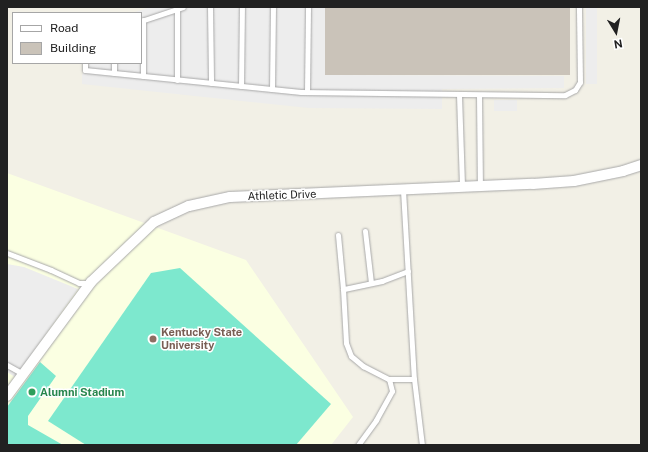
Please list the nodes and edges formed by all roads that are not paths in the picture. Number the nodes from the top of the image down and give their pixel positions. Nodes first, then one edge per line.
1 (183, 7) edge
2 (210, 7) edge
3 (242, 7) edge
4 (273, 7) edge
5 (308, 7) edge
6 (579, 7) edge
7 (176, 9) junction
8 (142, 21) edge
9 (85, 64) edge
10 (114, 64) edge
11 (114, 73) junction
12 (143, 76) junction
13 (177, 80) junction
14 (211, 83) junction
15 (241, 86) junction
16 (272, 89) junction
17 (307, 92) junction
18 (459, 95) junction
19 (479, 95) junction
20 (641, 165) edge
21 (480, 186) junction
22 (462, 187) junction
23 (403, 190) junction
24 (365, 231) dead end
25 (338, 235) dead end
26 (7, 254) edge
27 (408, 271) junction
28 (91, 282) junction
29 (371, 283) junction
30 (343, 290) junction
31 (7, 365) edge
32 (23, 374) junction
33 (389, 379) junction
34 (414, 379) junction
35 (7, 396) edge
36 (358, 445) edge
37 (422, 445) edge

1 - 7 lane
2 - 14 lane
3 - 15 lane
4 - 16 lane
5 - 17 lane
6 - 19 lane
7 - 8 lane
7 - 13 lane
8 - 12 lane
9 - 11 lane
10 - 11 lane
11 - 12 lane
12 - 13 lane
13 - 14 lane
14 - 15 lane
15 - 16 lane
16 - 17 lane
17 - 18 lane
18 - 19 lane
18 - 22 lane
19 - 21 lane
20 - 21 street, Athletic Drive
21 - 22 street, Athletic Drive
22 - 23 street, Athletic Drive
23 - 27 lane
23 - 28 street, Athletic Drive
24 - 29 lane
25 - 30 lane
26 - 28 lane
27 - 29 lane
27 - 34 lane
28 - 32 street, Athletic Drive
29 - 30 lane
30 - 33 lane
31 - 32 lane
32 - 35 street, Athletic Drive
33 - 34 lane
33 - 36 lane
34 - 37 lane

